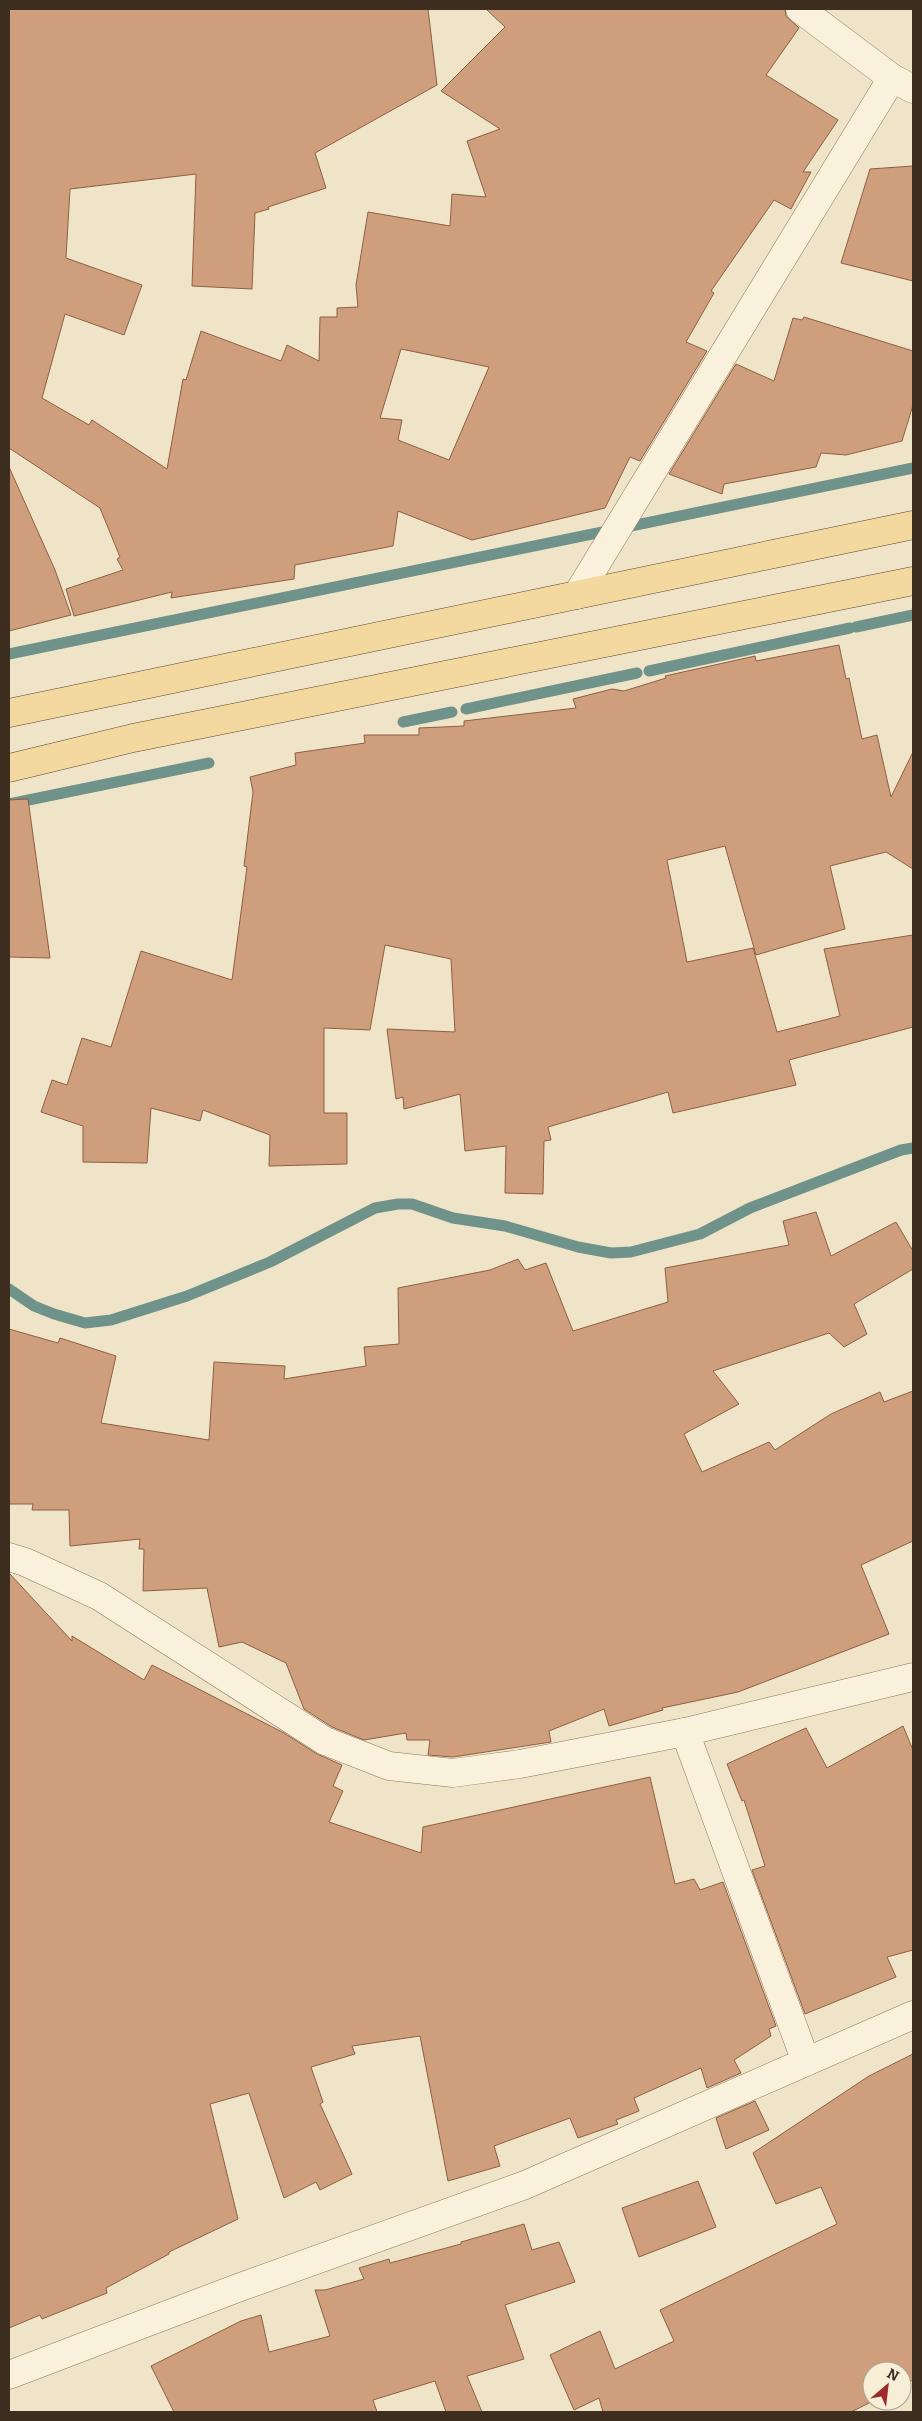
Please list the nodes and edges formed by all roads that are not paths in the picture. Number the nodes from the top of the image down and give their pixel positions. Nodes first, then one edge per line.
1 (800, 9) edge
2 (902, 84) edge
3 (913, 525) edge
4 (913, 581) edge
5 (576, 595) junction
6 (9, 713) edge
7 (9, 768) edge
8 (9, 1557) edge
9 (913, 1677) edge
10 (686, 1732) junction
11 (913, 2015) edge
12 (806, 2062) junction
13 (9, 2375) edge

1 - 2 street
2 - 5 street
3 - 5 main road
4 - 7 main road
5 - 6 main road
8 - 10 street
9 - 10 street
10 - 12 street
11 - 12 street
12 - 13 street

